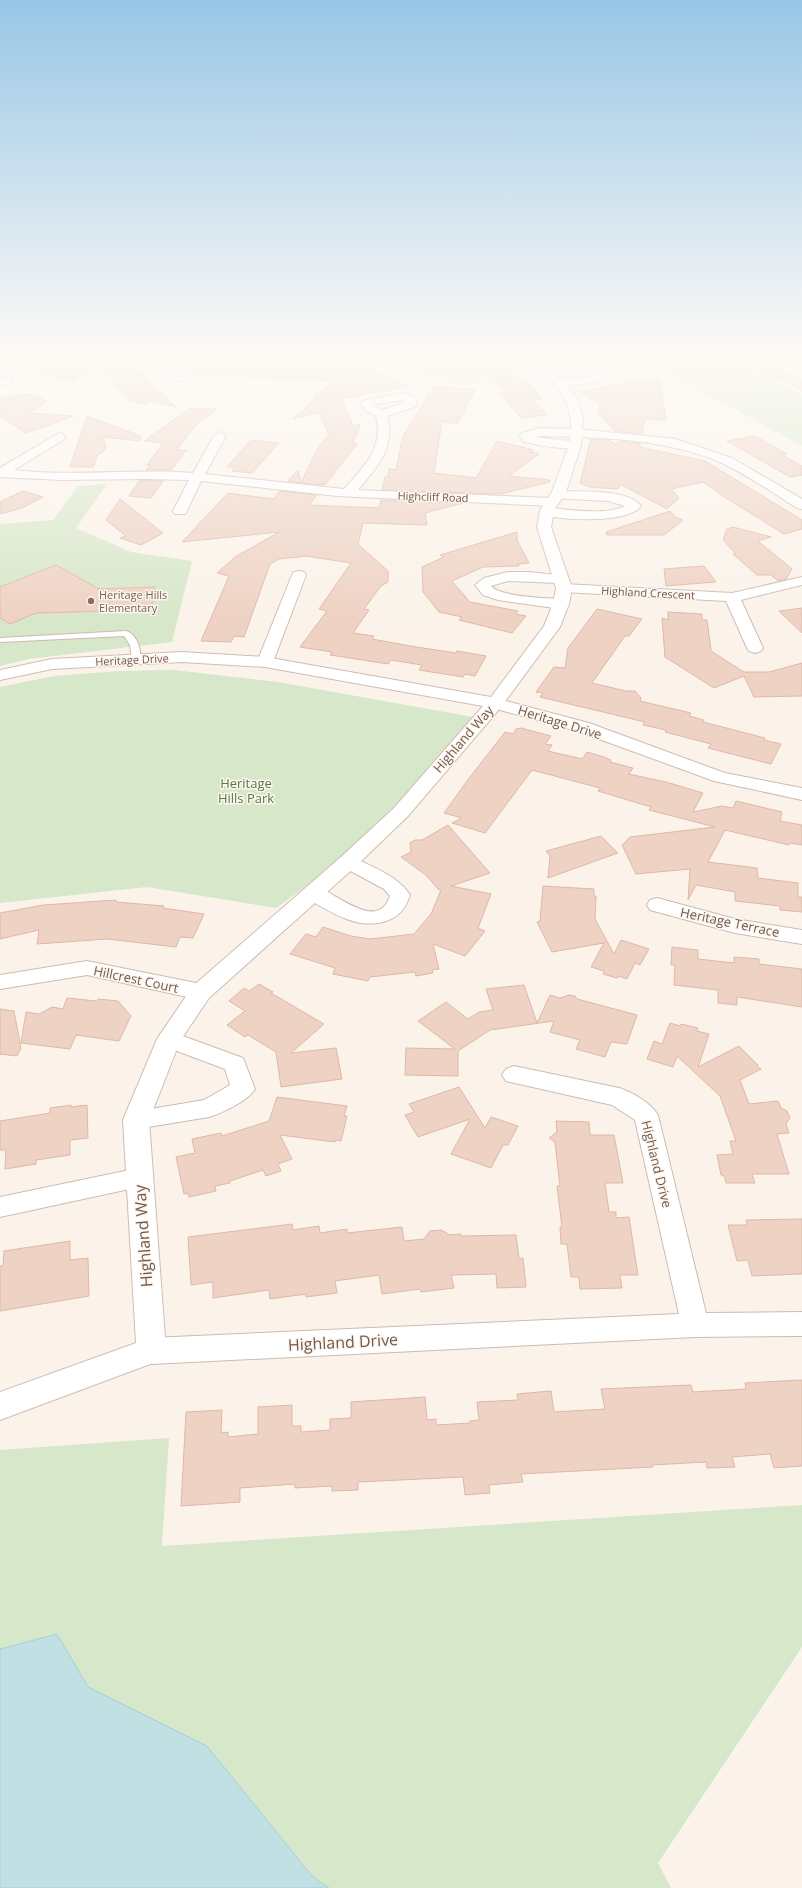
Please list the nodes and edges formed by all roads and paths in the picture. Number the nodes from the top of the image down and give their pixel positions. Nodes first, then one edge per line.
1 (46, 445) edge
2 (215, 445) edge
3 (382, 445) edge
4 (574, 445) edge
5 (689, 445) edge
6 (0, 473) edge
7 (197, 477) junction
8 (348, 493) junction
9 (552, 503) junction
10 (802, 505) edge
11 (180, 511) dead end
12 (299, 575) dead end
13 (802, 581) edge
14 (562, 583) junction
15 (732, 597) junction
16 (561, 604) junction
17 (0, 640) edge
18 (755, 648) dead end
19 (136, 660) junction
20 (265, 662) junction
21 (0, 675) edge
22 (495, 703) junction
23 (802, 794) edge
24 (348, 862) junction
25 (313, 893) junction
26 (658, 905) dead end
27 (802, 937) edge
28 (0, 982) edge
29 (200, 992) junction
30 (169, 1039) junction
31 (514, 1075) dead end
32 (136, 1120) junction
33 (139, 1178) junction
34 (0, 1207) edge
35 (802, 1324) edge
36 (694, 1325) junction
37 (151, 1351) junction
38 (0, 1406) edge

1 - 6 street, Highcliff Road
2 - 7 street
3 - 8 street
4 - 9 street, Highland Way
5 - 10 street
6 - 7 street, Highcliff Road
7 - 8 street, Highcliff Road
7 - 11 street
8 - 9 street, Highcliff Road
9 - 9 street
9 - 14 street, Highland Way
12 - 20 street
13 - 15 street, Highland Crescent
14 - 15 street, Highland Crescent
14 - 16 street, Highland Way
14 - 16 street
15 - 18 street
16 - 22 street, Highland Way
17 - 19 lane
19 - 20 street, Heritage Drive
19 - 21 street, Heritage Drive
20 - 22 street, Heritage Drive
22 - 23 street, Heritage Drive
22 - 24 street, Highland Way
24 - 25 street, Highland Way
24 - 25 street
25 - 29 street, Highland Way
26 - 27 street, Heritage Terrace
28 - 29 street, Hillcrest Court
29 - 30 street, Highland Way
30 - 32 street, Highland Way
30 - 32 street
31 - 36 street, Highland Drive
32 - 33 street, Highland Way
33 - 34 street
33 - 37 street, Highland Way
35 - 36 street, Highland Drive
36 - 37 street, Highland Drive
37 - 38 street, Highland Drive

